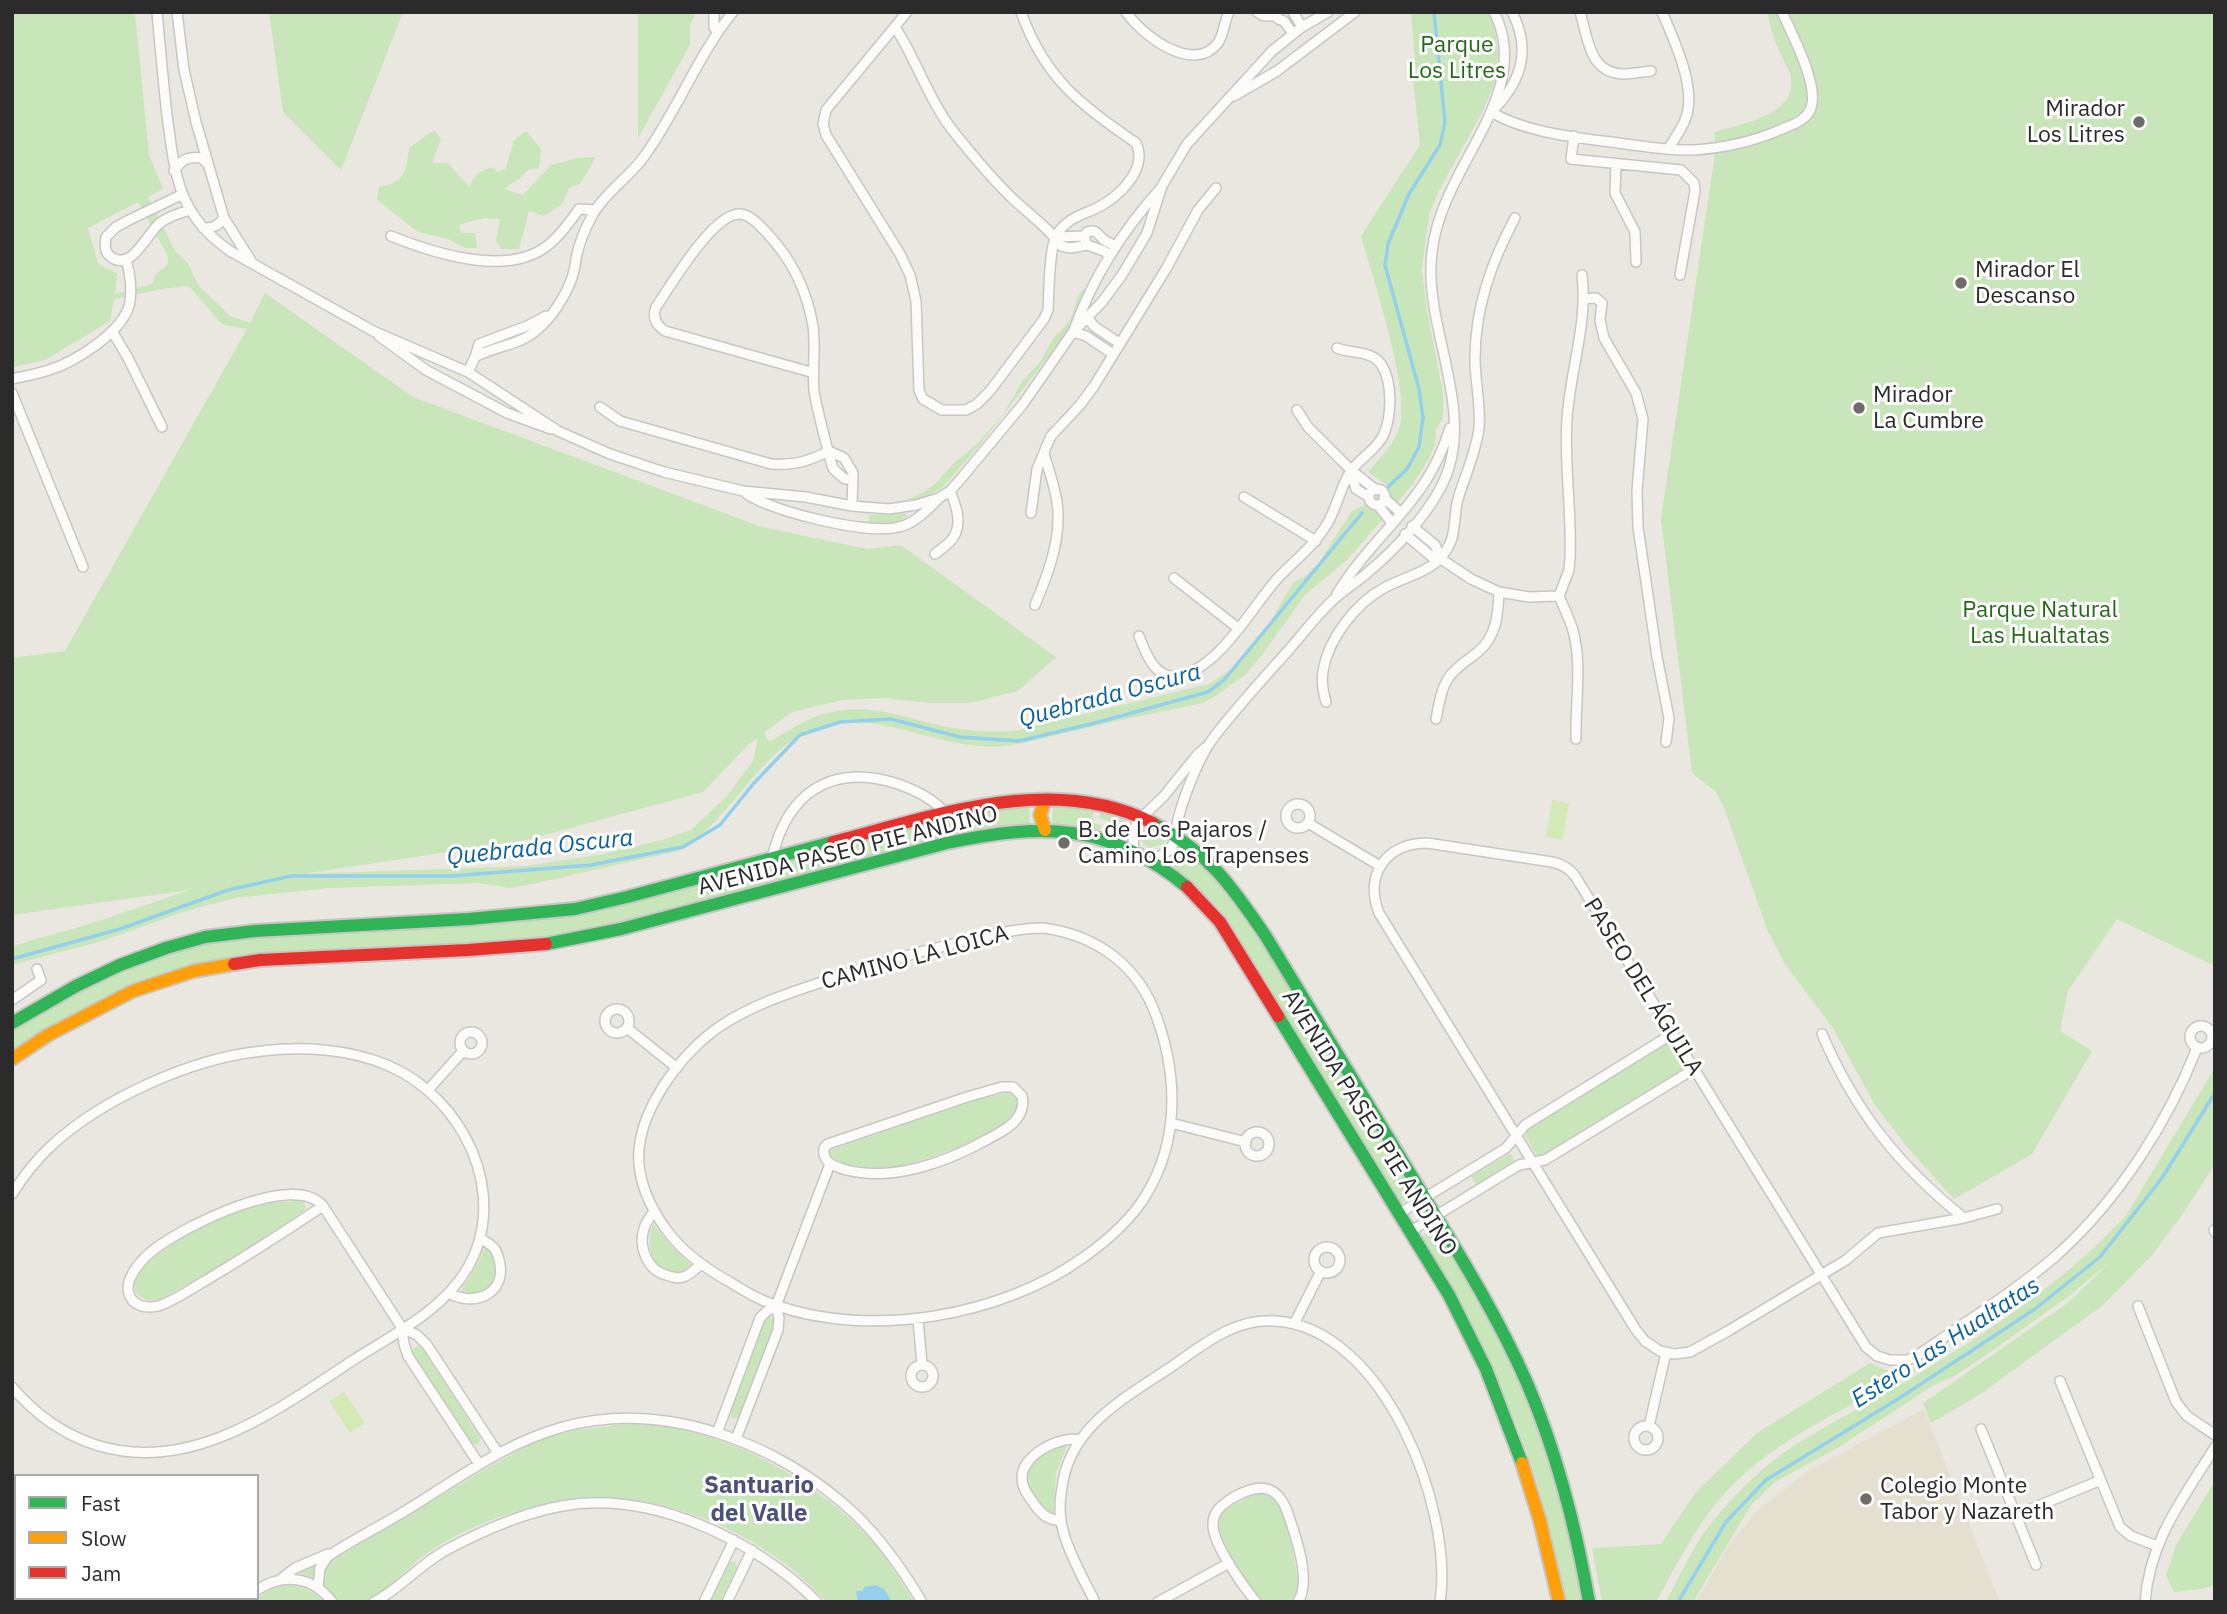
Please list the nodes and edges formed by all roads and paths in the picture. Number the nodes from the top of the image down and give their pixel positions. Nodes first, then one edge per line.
1 (157, 12) edge
2 (177, 12) edge
3 (713, 12) edge
4 (733, 12) edge
5 (907, 12) edge
6 (1021, 12) edge
7 (1126, 12) edge
8 (1229, 12) edge
9 (1257, 12) edge
10 (1293, 12) edge
11 (1328, 12) edge
12 (1494, 12) edge
13 (1512, 12) edge
14 (1580, 12) edge
15 (1662, 12) edge
16 (1782, 12) edge
17 (1276, 14) edge
18 (1352, 14) edge
19 (895, 27) junction
20 (1302, 27) junction
21 (717, 32) junction
22 (1293, 34) junction
23 (1258, 65) junction
24 (1651, 71) dead end
25 (1267, 77) junction
26 (1224, 103) junction
27 (1491, 112) junction
28 (1574, 136) junction
29 (1668, 149) junction
30 (1616, 164) junction
31 (209, 165) junction
32 (174, 171) junction
33 (1162, 186) junction
34 (1216, 188) dead end
35 (183, 194) junction
36 (190, 210) junction
37 (595, 210) junction
38 (1136, 217) junction
39 (224, 218) junction
40 (1515, 218) dead end
41 (1150, 224) junction
42 (203, 228) junction
43 (391, 236) dead end
44 (1055, 237) junction
45 (1085, 241) junction
46 (1116, 246) junction
47 (1110, 256) junction
48 (126, 259) junction
49 (252, 262) junction
50 (1636, 262) dead end
51 (1582, 275) dead end
52 (1680, 275) dead end
53 (1089, 293) junction
54 (1583, 299) junction
55 (1102, 302) junction
56 (1088, 319) junction
57 (112, 331) junction
58 (373, 331) junction
59 (1073, 332) junction
60 (1119, 343) junction
61 (414, 348) junction
62 (1337, 348) dead end
63 (1113, 354) junction
64 (407, 357) junction
65 (468, 372) junction
66 (814, 373) junction
67 (12, 379) edge
68 (12, 393) edge
69 (514, 400) junction
70 (600, 407) dead end
71 (1297, 410) dead end
72 (507, 413) junction
73 (1453, 419) junction
74 (162, 427) dead end
75 (558, 430) junction
76 (829, 451) junction
77 (1043, 452) junction
78 (1351, 470) junction
79 (852, 479) junction
80 (1424, 484) junction
81 (743, 491) junction
82 (950, 491) junction
83 (1437, 493) junction
84 (806, 497) junction
85 (1244, 497) dead end
86 (939, 498) junction
87 (1381, 501) junction
88 (852, 506) junction
89 (904, 506) junction
90 (1031, 513) dead end
91 (1401, 513) junction
92 (802, 514) junction
93 (910, 522) junction
94 (1392, 523) junction
95 (1412, 526) junction
96 (1405, 534) junction
97 (1315, 541) junction
98 (1372, 545) junction
99 (935, 554) dead end
100 (1382, 559) junction
101 (1441, 559) junction
102 (83, 567) dead end
103 (1174, 578) dead end
104 (1499, 592) junction
105 (1559, 596) junction
106 (1333, 601) junction
107 (1035, 605) dead end
108 (1239, 629) junction
109 (1139, 636) dead end
110 (1326, 702) dead end
111 (1436, 719) dead end
112 (1576, 739) dead end
113 (1666, 742) dead end
114 (1209, 744) junction
115 (1164, 796) junction
116 (1045, 800) junction
117 (1182, 805) junction
118 (945, 813) junction
119 (1141, 817) junction
120 (1308, 823) dead end
121 (1045, 830) junction
122 (1175, 834) junction
123 (1135, 850) junction
124 (772, 858) junction
125 (1152, 860) junction
126 (1380, 866) junction
127 (37, 969) dead end
128 (12, 1000) edge
129 (12, 1023) edge
130 (626, 1028) dead end
131 (1672, 1034) junction
132 (1822, 1034) dead end
133 (2197, 1048) dead end
134 (463, 1051) dead end
135 (12, 1059) edge
136 (677, 1068) junction
137 (1694, 1069) junction
138 (428, 1090) junction
139 (1171, 1123) junction
140 (1516, 1136) junction
141 (1246, 1142) dead end
142 (1532, 1162) junction
143 (830, 1164) junction
144 (12, 1194) edge
145 (1425, 1198) junction
146 (323, 1206) junction
147 (1997, 1209) dead end
148 (654, 1212) junction
149 (1400, 1213) junction
150 (1436, 1216) junction
151 (1964, 1218) junction
152 (1411, 1231) junction
153 (480, 1238) junction
154 (701, 1264) junction
155 (1321, 1271) dead end
156 (1821, 1275) junction
157 (449, 1293) junction
158 (776, 1306) junction
159 (2138, 1306) dead end
160 (918, 1319) junction
161 (1294, 1324) junction
162 (402, 1328) junction
163 (1666, 1353) junction
164 (922, 1365) dead end
165 (2060, 1381) dead end
166 (12, 1387) edge
167 (1649, 1426) dead end
168 (1981, 1429) dead end
169 (718, 1433) junction
170 (2215, 1435) edge
171 (736, 1440) junction
172 (1080, 1440) junction
173 (2215, 1447) edge
174 (498, 1453) junction
175 (479, 1464) junction
176 (2101, 1480) junction
177 (2016, 1515) junction
178 (1061, 1521) junction
179 (734, 1540) junction
180 (2157, 1546) junction
181 (752, 1550) junction
182 (333, 1553) junction
183 (1229, 1563) junction
184 (2036, 1565) dead end
185 (281, 1579) junction
186 (318, 1587) junction
187 (259, 1589) edge
188 (385, 1598) edge
189 (332, 1602) edge
190 (374, 1602) edge
191 (704, 1602) edge
192 (727, 1602) edge
193 (817, 1602) edge
194 (922, 1602) edge
195 (1095, 1602) edge
196 (1158, 1602) edge
197 (1256, 1602) edge
198 (1298, 1602) edge
199 (1440, 1602) edge
200 (1559, 1602) edge
201 (1589, 1602) edge
202 (2145, 1602) edge

1 - 32 street
2 - 31 street
3 - 21 street
4 - 21 street
5 - 19 street
6 - 44 street
7 - 8 street
9 - 17 street
10 - 20 street
11 - 20 street
12 - 27 street
13 - 27 street
14 - 24 street
15 - 29 street
16 - 29 street
17 - 22 street
18 - 25 street
19 - 44 street
19 - 44 street
20 - 22 street
21 - 37 street
22 - 23 street
23 - 25 street
23 - 26 street
25 - 26 street
26 - 33 street
27 - 28 street
27 - 73 street
28 - 29 street
28 - 30 street
30 - 50 street
30 - 52 street
31 - 32 street
31 - 39 street
32 - 35 street
33 - 38 street
33 - 41 street
34 - 60 street
35 - 36 street
35 - 48 street
36 - 42 street
36 - 48 street
37 - 43 street
37 - 65 street
38 - 41 street
38 - 46 street
39 - 42 street
39 - 49 street
40 - 101 street
41 - 55 street
42 - 49 street
44 - 45 street
45 - 46 street
45 - 47 street
46 - 47 street
47 - 53 street
48 - 57 street
49 - 58 street
51 - 54 street
53 - 55 street
53 - 59 street
54 - 105 street
54 - 113 street
55 - 56 street
56 - 59 street
56 - 60 street
57 - 67 street
57 - 74 street
58 - 61 street
58 - 64 street
59 - 63 street
59 - 82 street
60 - 63 street
61 - 64 street
61 - 65 street
62 - 78 street
63 - 77 street
64 - 72 street
65 - 69 street
66 - 66 street
66 - 76 street
68 - 102 street
69 - 72 street
69 - 75 street
70 - 76 street
71 - 78 street
72 - 75 street
73 - 80 street
73 - 83 street
75 - 81 street
76 - 79 street
76 - 79 street
77 - 90 street
77 - 107 street
78 - 87 street
78 - 97 street
79 - 88 street
80 - 83 street
80 - 91 street
81 - 84 street
81 - 92 street
82 - 86 street
82 - 99 street
83 - 95 street
84 - 88 street
84 - 92 street
85 - 97 street
86 - 89 street
86 - 93 street
87 - 91 street
87 - 94 street
88 - 89 street
89 - 93 street
91 - 94 street
92 - 93 street
94 - 98 street
95 - 96 street
95 - 101 street
96 - 100 street
96 - 101 street
97 - 108 street
98 - 100 street
98 - 106 street
100 - 106 street
101 - 104 street
101 - 110 street
103 - 108 street
104 - 105 street
104 - 111 street
105 - 112 street
106 - 114 street
108 - 109 street
114 - 115 street
114 - 117 street
115 - 117 street
115 - 119 street
116 - 118 main road, AVENIDA PASEO PIE ANDINO
116 - 119 main road, AVENIDA PASEO PIE ANDINO
116 - 121 main road
117 - 122 street
118 - 124 main road, AVENIDA PASEO PIE ANDINO
118 - 124 street, AVENIDA PASEO PIE ANDINO
119 - 122 main road, AVENIDA PASEO PIE ANDINO
119 - 123 street
120 - 126 street
121 - 123 main road, AVENIDA PASEO PIE ANDINO
121 - 135 main road, AVENIDA PASEO PIE ANDINO
122 - 125 street
122 - 145 main road, AVENIDA PASEO PIE ANDINO
123 - 125 main road, AVENIDA PASEO PIE ANDINO
124 - 129 main road, AVENIDA PASEO PIE ANDINO
125 - 149 main road, AVENIDA PASEO PIE ANDINO
126 - 131 street, PASEO DEL ÁGUILA
126 - 140 street
127 - 128 street
130 - 136 street
131 - 137 street, PASEO DEL ÁGUILA
131 - 140 street
132 - 151 street
133 - 156 street, PASEO DEL ÁGUILA
134 - 138 street
136 - 139 street, CAMINO LA LOICA
136 - 148 street, CAMINO LA LOICA
137 - 142 street
137 - 156 street, PASEO DEL ÁGUILA
138 - 144 street
138 - 153 street
139 - 141 street
139 - 160 street, CAMINO LA LOICA
140 - 142 street
140 - 145 street
142 - 150 street
142 - 163 street
143 - 143 street
143 - 158 street
145 - 149 street
145 - 150 main road, AVENIDA PASEO PIE ANDINO
146 - 146 street
146 - 162 street
147 - 151 street
148 - 154 street, CAMINO LA LOICA
148 - 154 street
149 - 152 main road, AVENIDA PASEO PIE ANDINO
150 - 152 street
150 - 201 main road, AVENIDA PASEO PIE ANDINO
151 - 156 street
152 - 200 main road, AVENIDA PASEO PIE ANDINO
153 - 157 street
153 - 157 street
154 - 158 street, CAMINO LA LOICA
155 - 161 street
156 - 163 street
157 - 162 street
158 - 160 street, CAMINO LA LOICA
158 - 169 street
158 - 171 street
159 - 170 street
160 - 164 street
161 - 172 street
161 - 199 street
162 - 166 street
162 - 174 street
162 - 175 street
163 - 167 street
165 - 176 street
168 - 177 street
169 - 171 street
169 - 174 street
171 - 194 street
172 - 178 street
172 - 178 street
173 - 180 street
174 - 175 street
175 - 182 street
176 - 177 street
176 - 180 street
177 - 184 street
178 - 195 street
179 - 181 street
179 - 188 street
179 - 191 street
180 - 202 street
181 - 192 street
181 - 193 street
182 - 185 street
182 - 186 street
183 - 196 street
183 - 197 street
183 - 198 street
185 - 186 street
185 - 187 street
186 - 189 street
188 - 190 street

